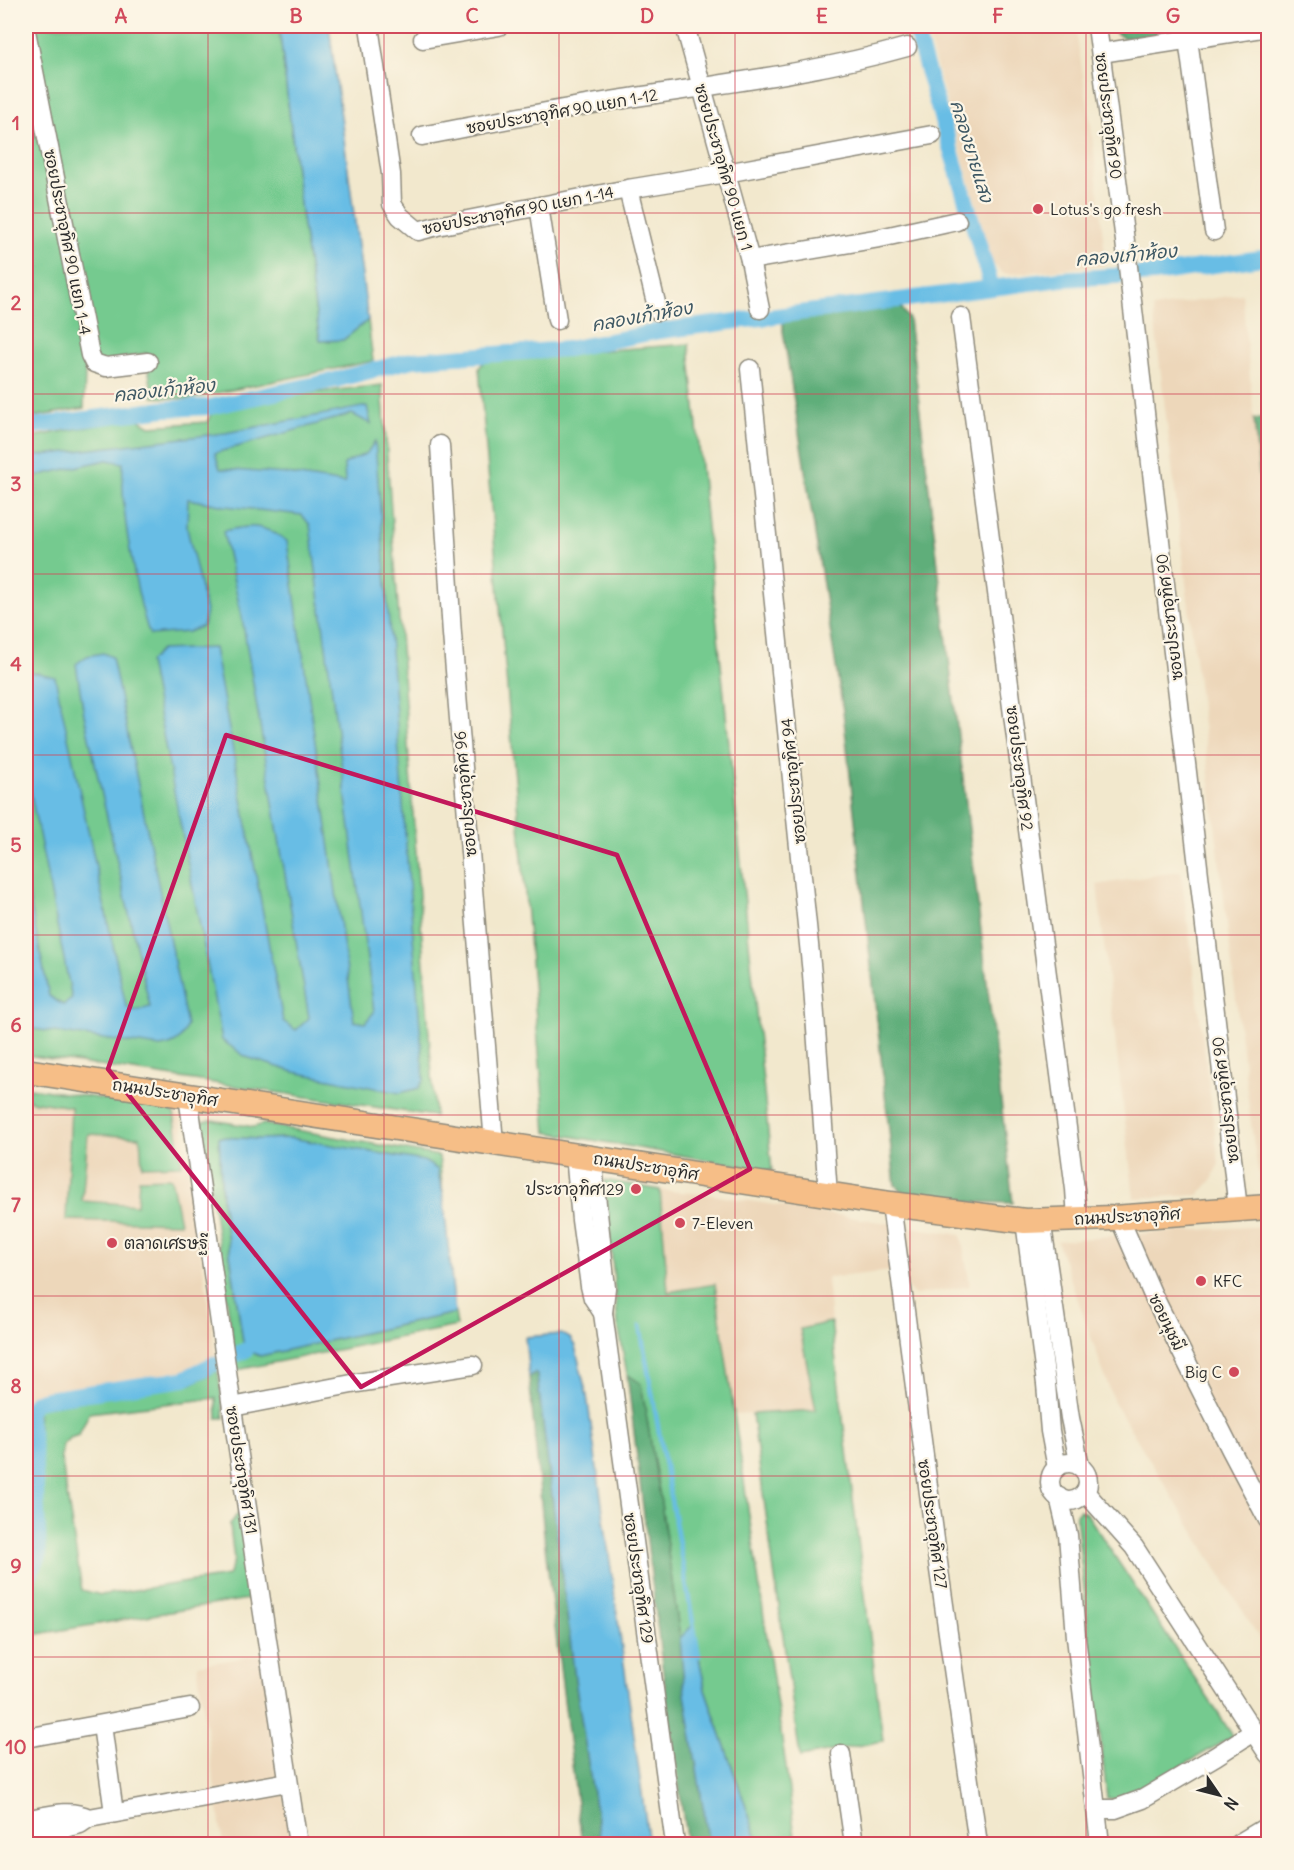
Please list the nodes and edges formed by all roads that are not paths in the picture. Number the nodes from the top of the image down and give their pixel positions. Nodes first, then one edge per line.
1 (369, 26) edge
2 (500, 26) edge
3 (685, 26) edge
4 (1097, 26) edge
5 (1269, 27) edge
6 (26, 31) edge
7 (423, 39) dead end
8 (1188, 39) junction
9 (907, 47) dead end
10 (1101, 53) junction
11 (702, 88) junction
12 (932, 135) dead end
13 (422, 136) dead end
14 (726, 173) junction
15 (628, 189) junction
16 (539, 207) junction
17 (957, 220) dead end
18 (1214, 231) dead end
19 (750, 260) junction
20 (760, 309) dead end
21 (658, 311) dead end
22 (961, 317) dead end
23 (557, 320) dead end
24 (148, 363) dead end
25 (750, 369) dead end
26 (440, 445) dead end
27 (26, 1071) edge
28 (188, 1096) junction
29 (494, 1143) junction
30 (583, 1156) junction
31 (828, 1194) junction
32 (891, 1204) junction
33 (1269, 1207) edge
34 (1238, 1209) junction
35 (1119, 1217) junction
36 (1077, 1219) junction
37 (1033, 1220) junction
38 (473, 1365) dead end
39 (232, 1407) junction
40 (1080, 1466) junction
41 (1057, 1468) junction
42 (1085, 1492) junction
43 (1059, 1497) junction
44 (1269, 1520) edge
45 (190, 1708) dead end
46 (102, 1725) junction
47 (1253, 1732) junction
48 (26, 1738) edge
49 (1269, 1754) edge
50 (842, 1755) dead end
51 (288, 1782) junction
52 (1096, 1809) junction
53 (114, 1813) junction
54 (89, 1818) junction
55 (26, 1820) edge
56 (1269, 1827) edge
57 (26, 1838) edge
58 (298, 1845) edge
59 (675, 1845) edge
60 (854, 1845) edge
61 (978, 1845) edge
62 (1100, 1845) edge
63 (1238, 1845) edge

1 - 16 street, ซอยประชาอุทิศ 90 แยก 1-14
2 - 7 street
3 - 11 street, ซอยประชาอุทิศ 90 แยก 1
4 - 10 street, ซอยประชาอุทิศ 90
5 - 8 street
6 - 24 street, ซอยประชาอุทิศ 90 แยก 1-4
8 - 10 street
8 - 18 street
9 - 11 street, ซอยประชาอุทิศ 90 แยก 1-12
10 - 34 street, ซอยประชาอุทิศ 90
11 - 13 street, ซอยประชาอุทิศ 90 แยก 1-12
11 - 14 street, ซอยประชาอุทิศ 90 แยก 1
12 - 14 street, ซอยประชาอุทิศ 90 แยก 1-14
14 - 15 street, ซอยประชาอุทิศ 90 แยก 1-14
14 - 19 street, ซอยประชาอุทิศ 90 แยก 1
15 - 16 street, ซอยประชาอุทิศ 90 แยก 1-14
15 - 21 street
16 - 23 street
17 - 19 street
19 - 20 street, ซอยประชาอุทิศ 90 แยก 1
22 - 36 street, ซอยประชาอุทิศ 92
25 - 31 street, ซอยประชาอุทิศ 94
26 - 29 street, ซอยประชาอุทิศ 96
27 - 28 main road, ถนนประชาอุทิศ
28 - 29 main road, ถนนประชาอุทิศ
28 - 39 street, ซอยประชาอุทิศ 131
29 - 30 main road, ถนนประชาอุทิศ
30 - 31 main road, ถนนประชาอุทิศ
30 - 59 street, ซอยประชาอุทิศ 129
31 - 32 main road, ถนนประชาอุทิศ
32 - 37 main road, ถนนประชาอุทิศ
32 - 61 street, ซอยประชาอุทิศ 127
33 - 34 main road, ถนนประชาอุทิศ
34 - 35 main road, ถนนประชาอุทิศ
35 - 36 main road, ถนนประชาอุทิศ
35 - 44 street, ซอยนุชมี
36 - 37 main road, ถนนประชาอุทิศ
37 - 40 street
37 - 41 street
38 - 39 street
39 - 51 street, ซอยประชาอุทิศ 131
40 - 41 street
40 - 42 street
41 - 43 street
42 - 43 street
42 - 47 street
43 - 52 street
45 - 46 street
46 - 48 street
46 - 53 street
47 - 49 street
47 - 52 street
50 - 60 street
51 - 53 street
51 - 58 street, ซอยประชาอุทิศ 131
52 - 62 street
53 - 54 street
54 - 55 street
54 - 57 street
56 - 63 street

